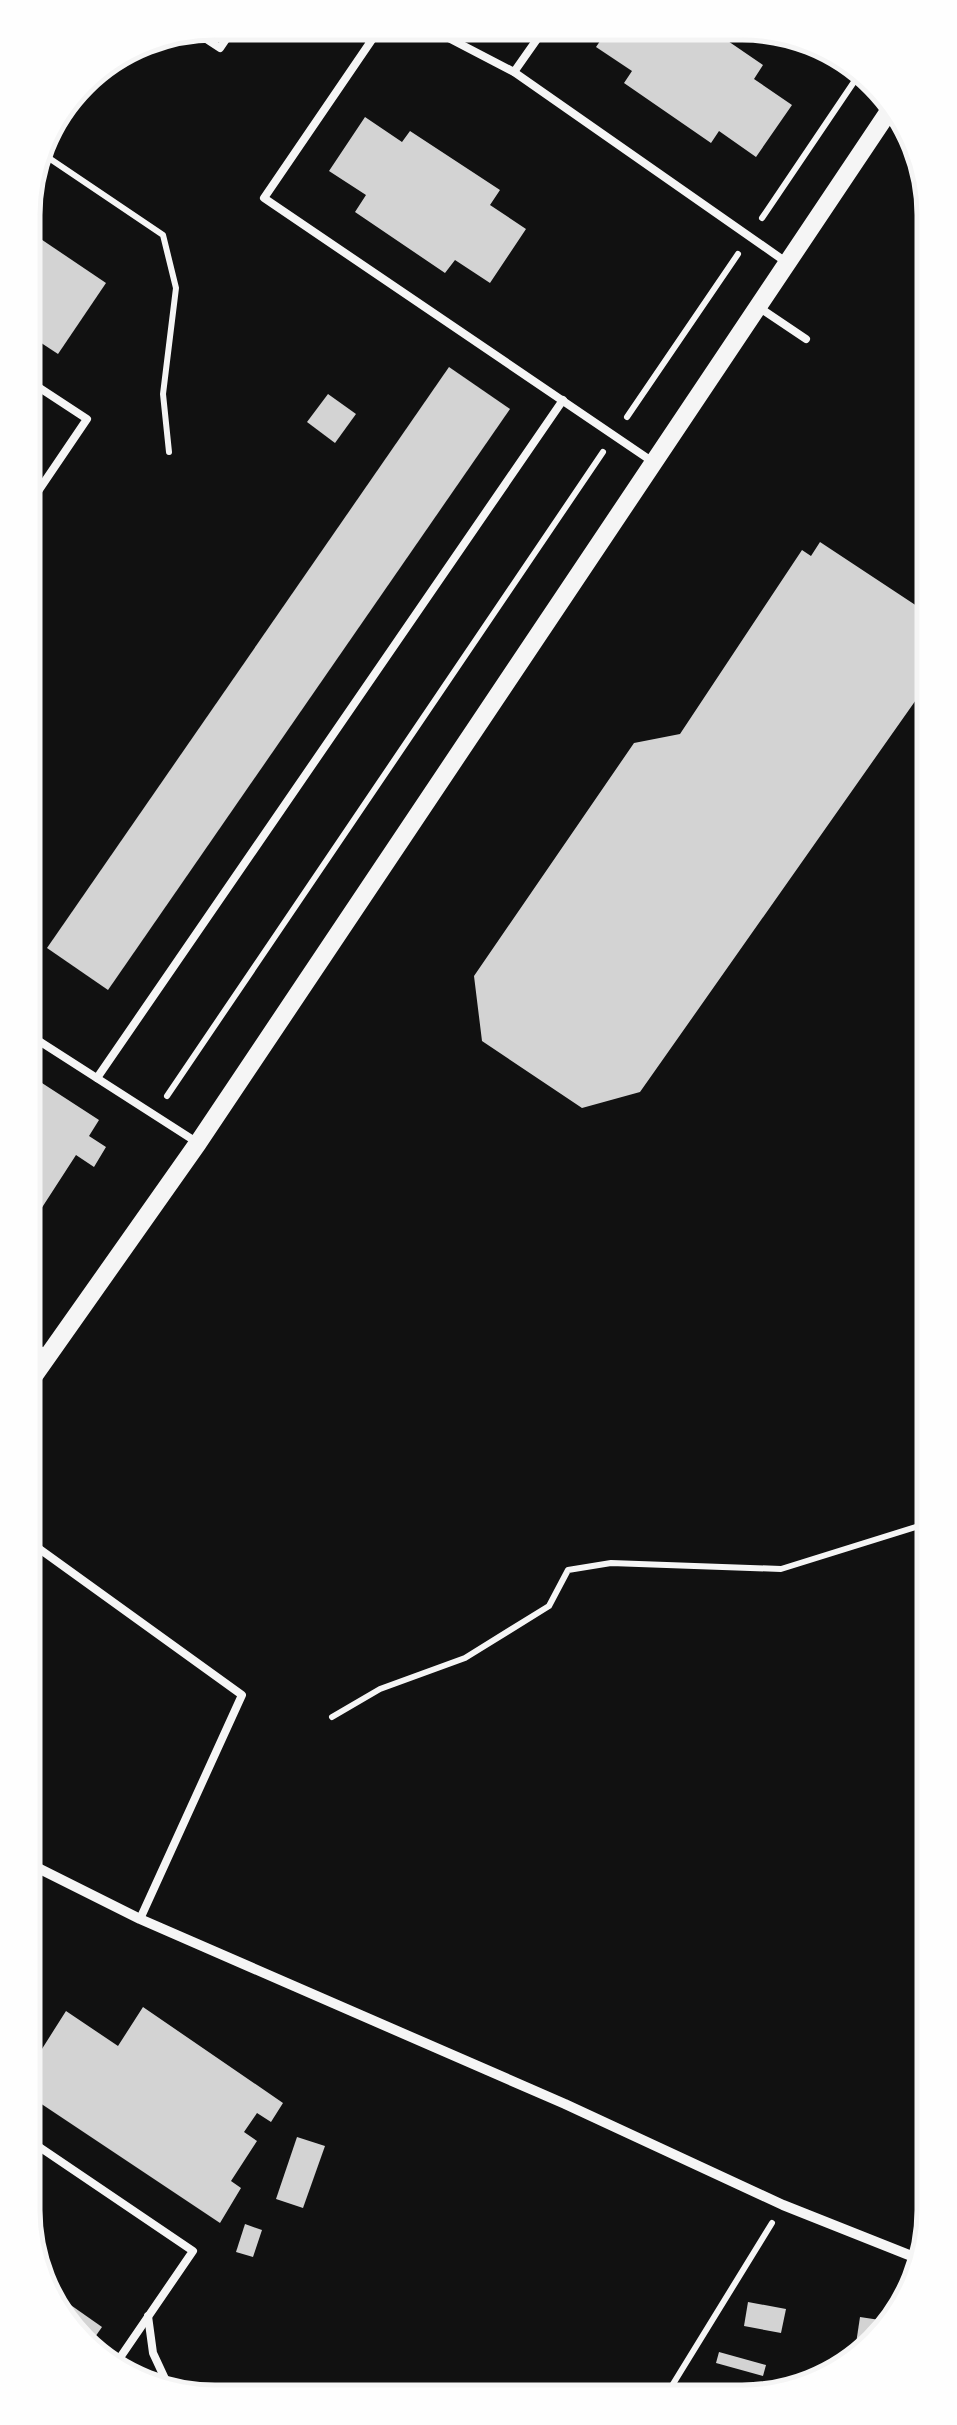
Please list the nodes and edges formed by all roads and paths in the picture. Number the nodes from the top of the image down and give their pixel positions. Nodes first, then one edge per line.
1 (367, 40) edge
2 (452, 40) edge
3 (537, 40) edge
4 (370, 42) joint
5 (514, 72) junction
6 (854, 81) edge
7 (886, 116) edge
8 (50, 159) edge
9 (750, 236) junction
10 (786, 262) junction
11 (757, 306) junction
12 (806, 339) dead end
13 (40, 388) edge
14 (563, 400) junction
15 (615, 436) junction
16 (169, 452) dead end
17 (653, 462) junction
18 (40, 489) edge
19 (40, 1042) edge
20 (97, 1078) junction
21 (154, 1115) junction
22 (198, 1144) junction
23 (40, 1350) edge
24 (48, 1356) junction
25 (40, 1367) edge
26 (917, 1527) edge
27 (40, 1549) edge
28 (332, 1717) dead end
29 (40, 1869) edge
30 (140, 1919) junction
31 (40, 2148) edge
32 (783, 2205) junction
33 (911, 2255) edge
34 (148, 2316) junction
35 (122, 2358) edge
36 (164, 2377) edge
37 (671, 2385) edge

1 - 4 lane
2 - 5 lane
3 - 5 lane
4 - 14 lane
5 - 9 lane
6 - 9 path
7 - 10 street
8 - 16 path
9 - 10 lane
9 - 15 path
10 - 11 street
11 - 12 lane
11 - 17 street
13 - 18 lane
14 - 15 lane
14 - 20 lane
15 - 17 lane
15 - 21 path
17 - 22 street
19 - 20 lane
20 - 21 lane
21 - 22 lane
22 - 24 street
23 - 24 lane
24 - 25 street
26 - 28 path
27 - 30 lane
29 - 30 street
30 - 32 street
31 - 34 lane
32 - 33 street
32 - 37 path
34 - 35 lane
34 - 36 lane

